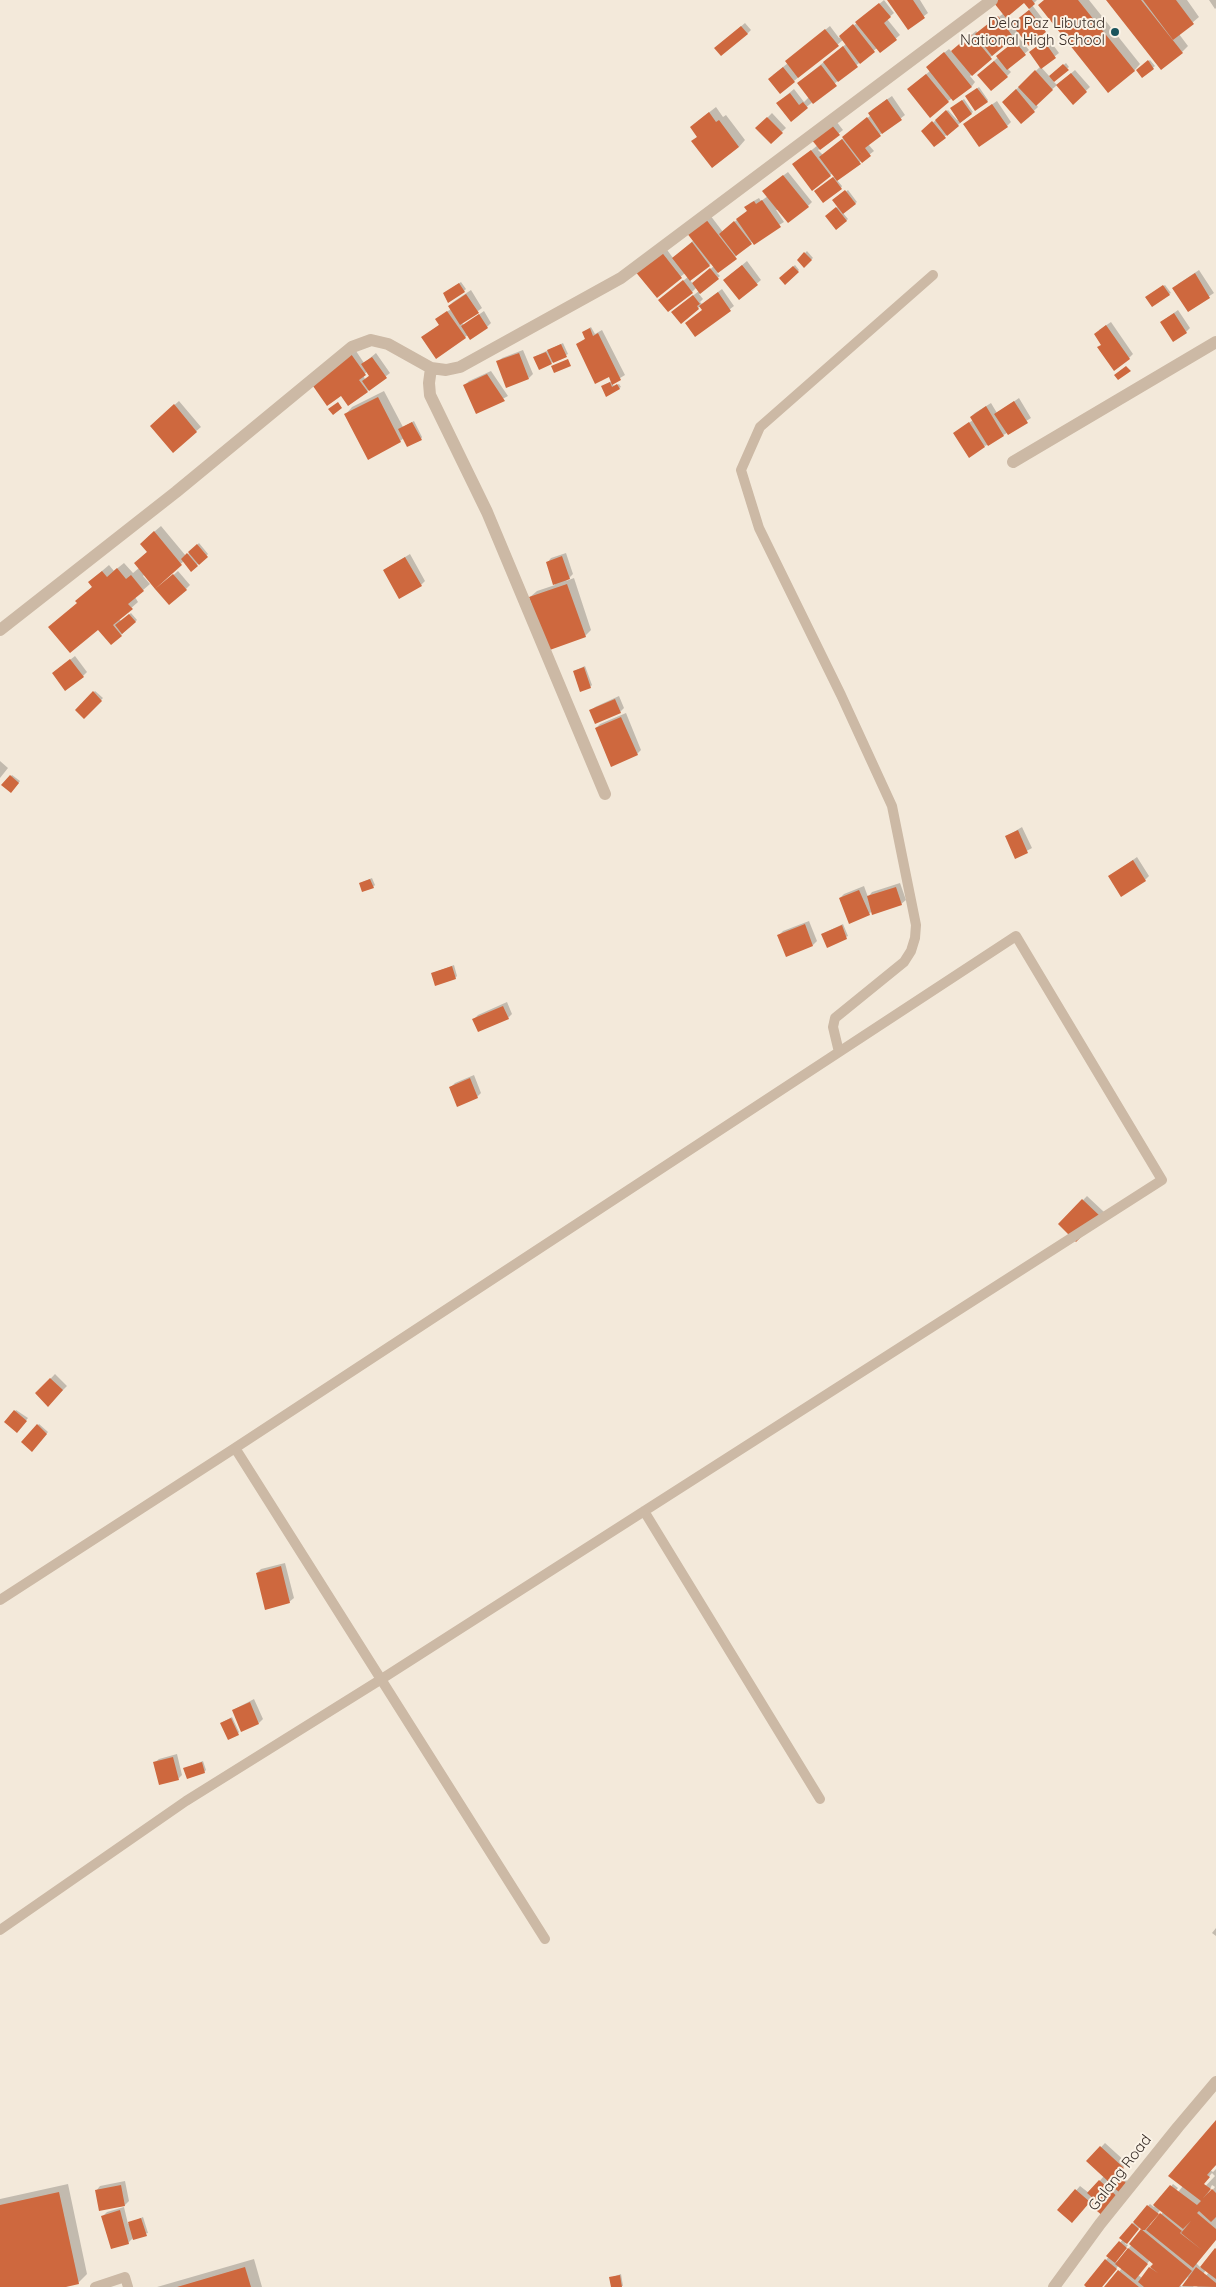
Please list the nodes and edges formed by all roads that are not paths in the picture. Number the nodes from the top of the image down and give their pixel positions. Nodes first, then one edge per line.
1 (992, 0) edge
2 (934, 275) dead end
3 (1216, 342) edge
4 (431, 368) junction
5 (1012, 462) dead end
6 (0, 630) edge
7 (605, 794) dead end
8 (839, 1052) junction
9 (235, 1448) junction
10 (644, 1511) junction
11 (0, 1600) edge
12 (380, 1680) junction
13 (820, 1798) dead end
14 (0, 1930) edge
15 (545, 1939) dead end
16 (1216, 2082) edge
17 (95, 2287) edge
18 (128, 2287) edge
19 (1054, 2287) edge

1 - 4 street
2 - 8 lane
3 - 5 street
4 - 6 street
4 - 7 street
8 - 9 lane
8 - 10 lane
9 - 11 lane
9 - 12 lane
10 - 12 lane
10 - 13 lane
12 - 14 lane
12 - 15 lane
16 - 19 street, Galang Road
17 - 18 lane

